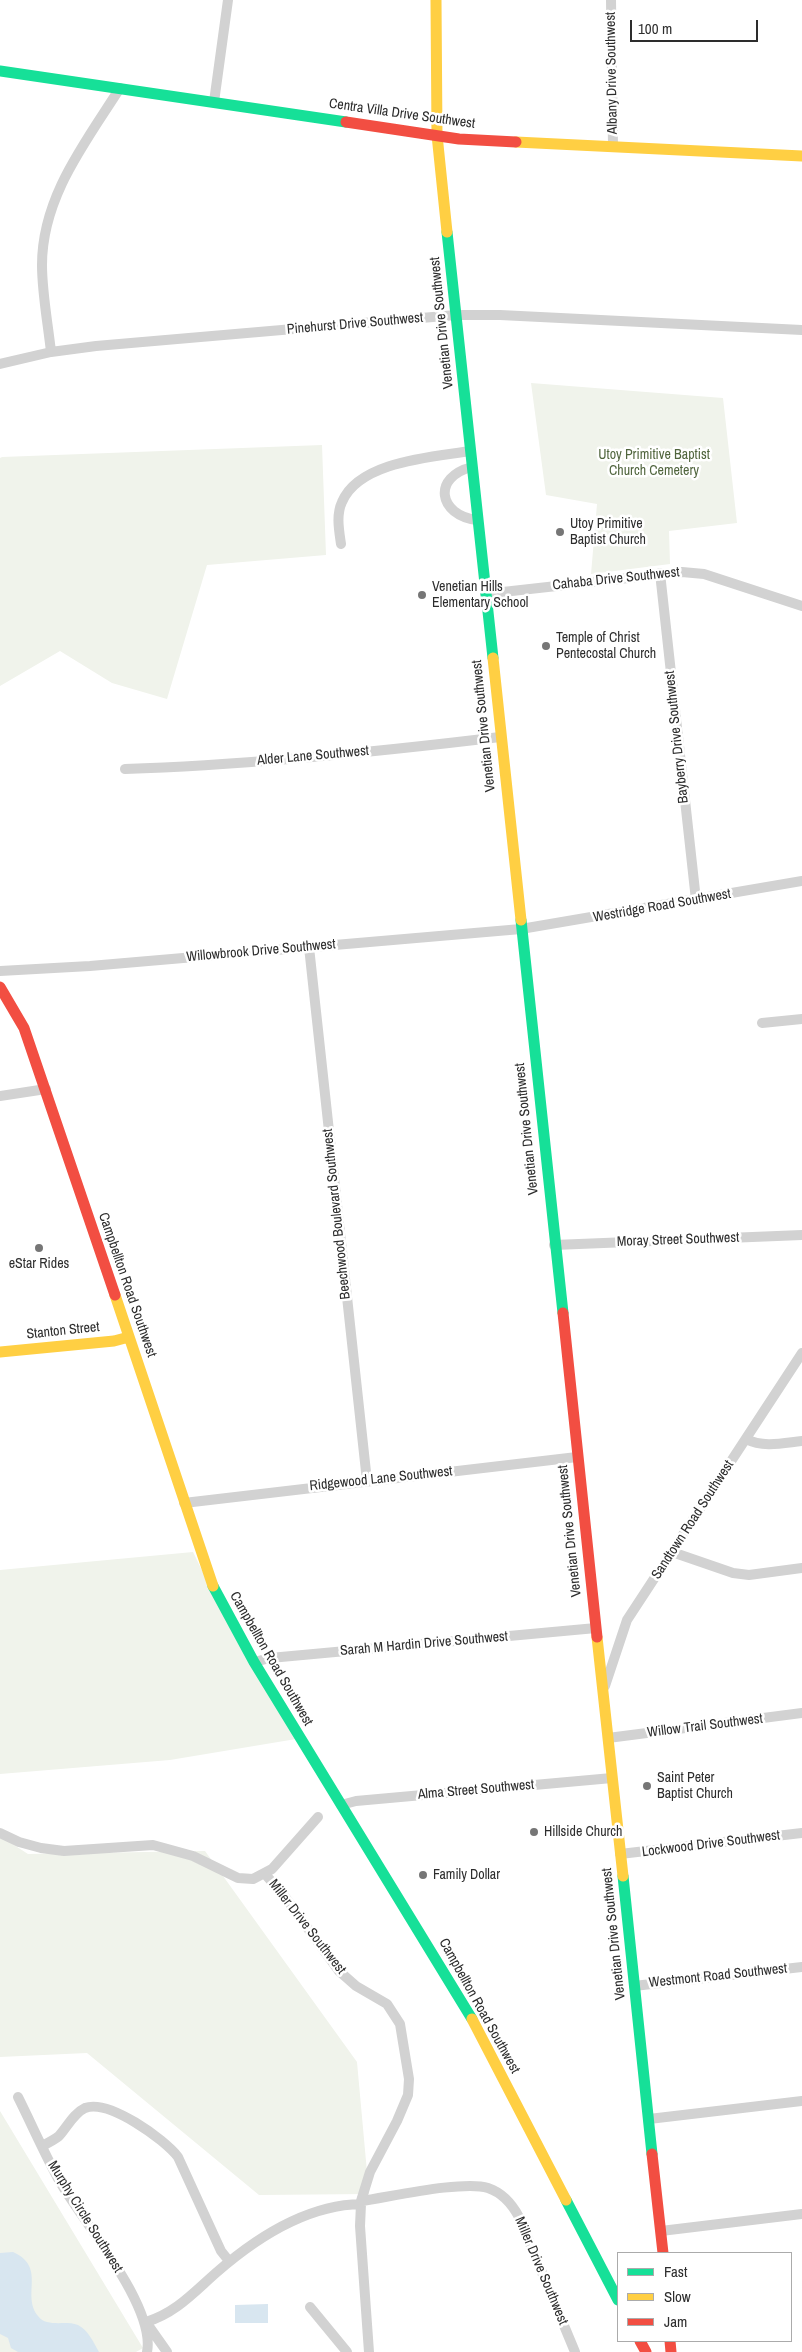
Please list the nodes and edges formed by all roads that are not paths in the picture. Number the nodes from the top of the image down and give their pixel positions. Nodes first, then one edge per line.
1 (228, 0) edge
2 (436, 0) edge
3 (611, 0) edge
4 (0, 71) edge
5 (120, 88) junction
6 (214, 102) junction
7 (437, 135) junction
8 (613, 146) junction
9 (802, 156) edge
10 (456, 315) junction
11 (802, 330) edge
12 (51, 352) junction
13 (0, 364) edge
14 (470, 451) junction
15 (472, 467) junction
16 (478, 520) junction
17 (341, 544) dead end
18 (660, 573) junction
19 (485, 594) junction
20 (802, 606) edge
21 (500, 737) junction
22 (125, 769) dead end
23 (802, 881) edge
24 (696, 900) junction
25 (521, 930) junction
26 (309, 947) junction
27 (0, 971) edge
28 (0, 987) edge
29 (802, 1019) edge
30 (762, 1024) dead end
31 (46, 1089) junction
32 (0, 1096) edge
33 (802, 1235) edge
34 (554, 1245) junction
35 (129, 1337) junction
36 (0, 1352) edge
37 (802, 1354) edge
38 (746, 1439) junction
39 (802, 1441) edge
40 (577, 1457) junction
41 (367, 1481) junction
42 (184, 1503) junction
43 (672, 1552) junction
44 (802, 1568) edge
45 (596, 1628) junction
46 (254, 1662) junction
47 (603, 1695) junction
48 (802, 1713) edge
49 (608, 1738) junction
50 (612, 1778) junction
51 (341, 1805) junction
52 (318, 1818) dead end
53 (0, 1833) edge
54 (802, 1833) edge
55 (620, 1854) junction
56 (265, 1874) junction
57 (802, 1967) edge
58 (634, 1986) junction
59 (18, 2097) dead end
60 (802, 2101) edge
61 (649, 2119) junction
62 (42, 2146) junction
63 (802, 2214) edge
64 (661, 2231) junction
65 (663, 2252) edge
66 (230, 2262) junction
67 (617, 2298) edge
68 (310, 2307) dead end
69 (146, 2322) junction
70 (147, 2352) edge
71 (168, 2352) edge
72 (348, 2352) edge
73 (369, 2352) edge
74 (575, 2352) edge

1 - 6 street
2 - 7 street, Venetian Drive Southwest
3 - 8 street, Albany Drive Southwest
4 - 5 street, Centra Villa Drive Southwest
5 - 6 street, Centra Villa Drive Southwest
5 - 12 street
6 - 7 street, Centra Villa Drive Southwest
7 - 8 street, Centra Villa Drive Southwest
7 - 10 street, Venetian Drive Southwest
8 - 9 street, Centra Villa Drive Southwest
10 - 11 street, Pinehurst Drive Southwest
10 - 12 street, Pinehurst Drive Southwest
10 - 14 street, Venetian Drive Southwest
12 - 13 street, Pinehurst Drive Southwest
14 - 15 street, Venetian Drive Southwest
14 - 17 street
15 - 16 street, Venetian Drive Southwest
15 - 16 street
16 - 19 street, Venetian Drive Southwest
18 - 19 street, Cahaba Drive Southwest
18 - 20 street, Cahaba Drive Southwest
18 - 24 street, Bayberry Drive Southwest
19 - 21 street, Venetian Drive Southwest
21 - 22 street, Alder Lane Southwest
21 - 25 street, Venetian Drive Southwest
23 - 24 street, Westridge Road Southwest
24 - 25 street, Westridge Road Southwest
25 - 26 street, Willowbrook Drive Southwest
25 - 34 street, Venetian Drive Southwest
26 - 27 street, Willowbrook Drive Southwest
26 - 41 street, Beechwood Boulevard Southwest
28 - 31 street, Campbellton Road Southwest
29 - 30 street
31 - 32 street
31 - 35 street, Campbellton Road Southwest
33 - 34 street, Moray Street Southwest
34 - 40 street, Venetian Drive Southwest
35 - 36 street, Stanton Street
35 - 42 street, Campbellton Road Southwest
37 - 38 street, Sandtown Road Southwest
38 - 39 street
38 - 43 street, Sandtown Road Southwest
40 - 41 street, Ridgewood Lane Southwest
40 - 45 street, Venetian Drive Southwest
41 - 42 street, Ridgewood Lane Southwest
42 - 46 street, Campbellton Road Southwest
43 - 44 street
43 - 47 street, Sandtown Road Southwest
45 - 46 street, Sarah M Hardin Drive Southwest
45 - 47 street, Venetian Drive Southwest
46 - 51 street, Campbellton Road Southwest
47 - 49 street, Venetian Drive Southwest
48 - 49 street, Willow Trail Southwest
49 - 50 street, Venetian Drive Southwest
50 - 51 street, Alma Street Southwest
50 - 55 street, Venetian Drive Southwest
51 - 67 street, Campbellton Road Southwest
52 - 56 street
53 - 56 street, Miller Drive Southwest
54 - 55 street, Lockwood Drive Southwest
55 - 58 street, Venetian Drive Southwest
56 - 74 street, Miller Drive Southwest
57 - 58 street, Westmont Road Southwest
58 - 61 street, Venetian Drive Southwest
59 - 62 street
60 - 61 street
61 - 64 street, Venetian Drive Southwest
62 - 66 street, Murphy Circle Southwest
62 - 69 street, Murphy Circle Southwest
63 - 64 street
64 - 65 street, Venetian Drive Southwest
66 - 69 street
66 - 73 street
68 - 72 street
69 - 70 street
69 - 71 street

